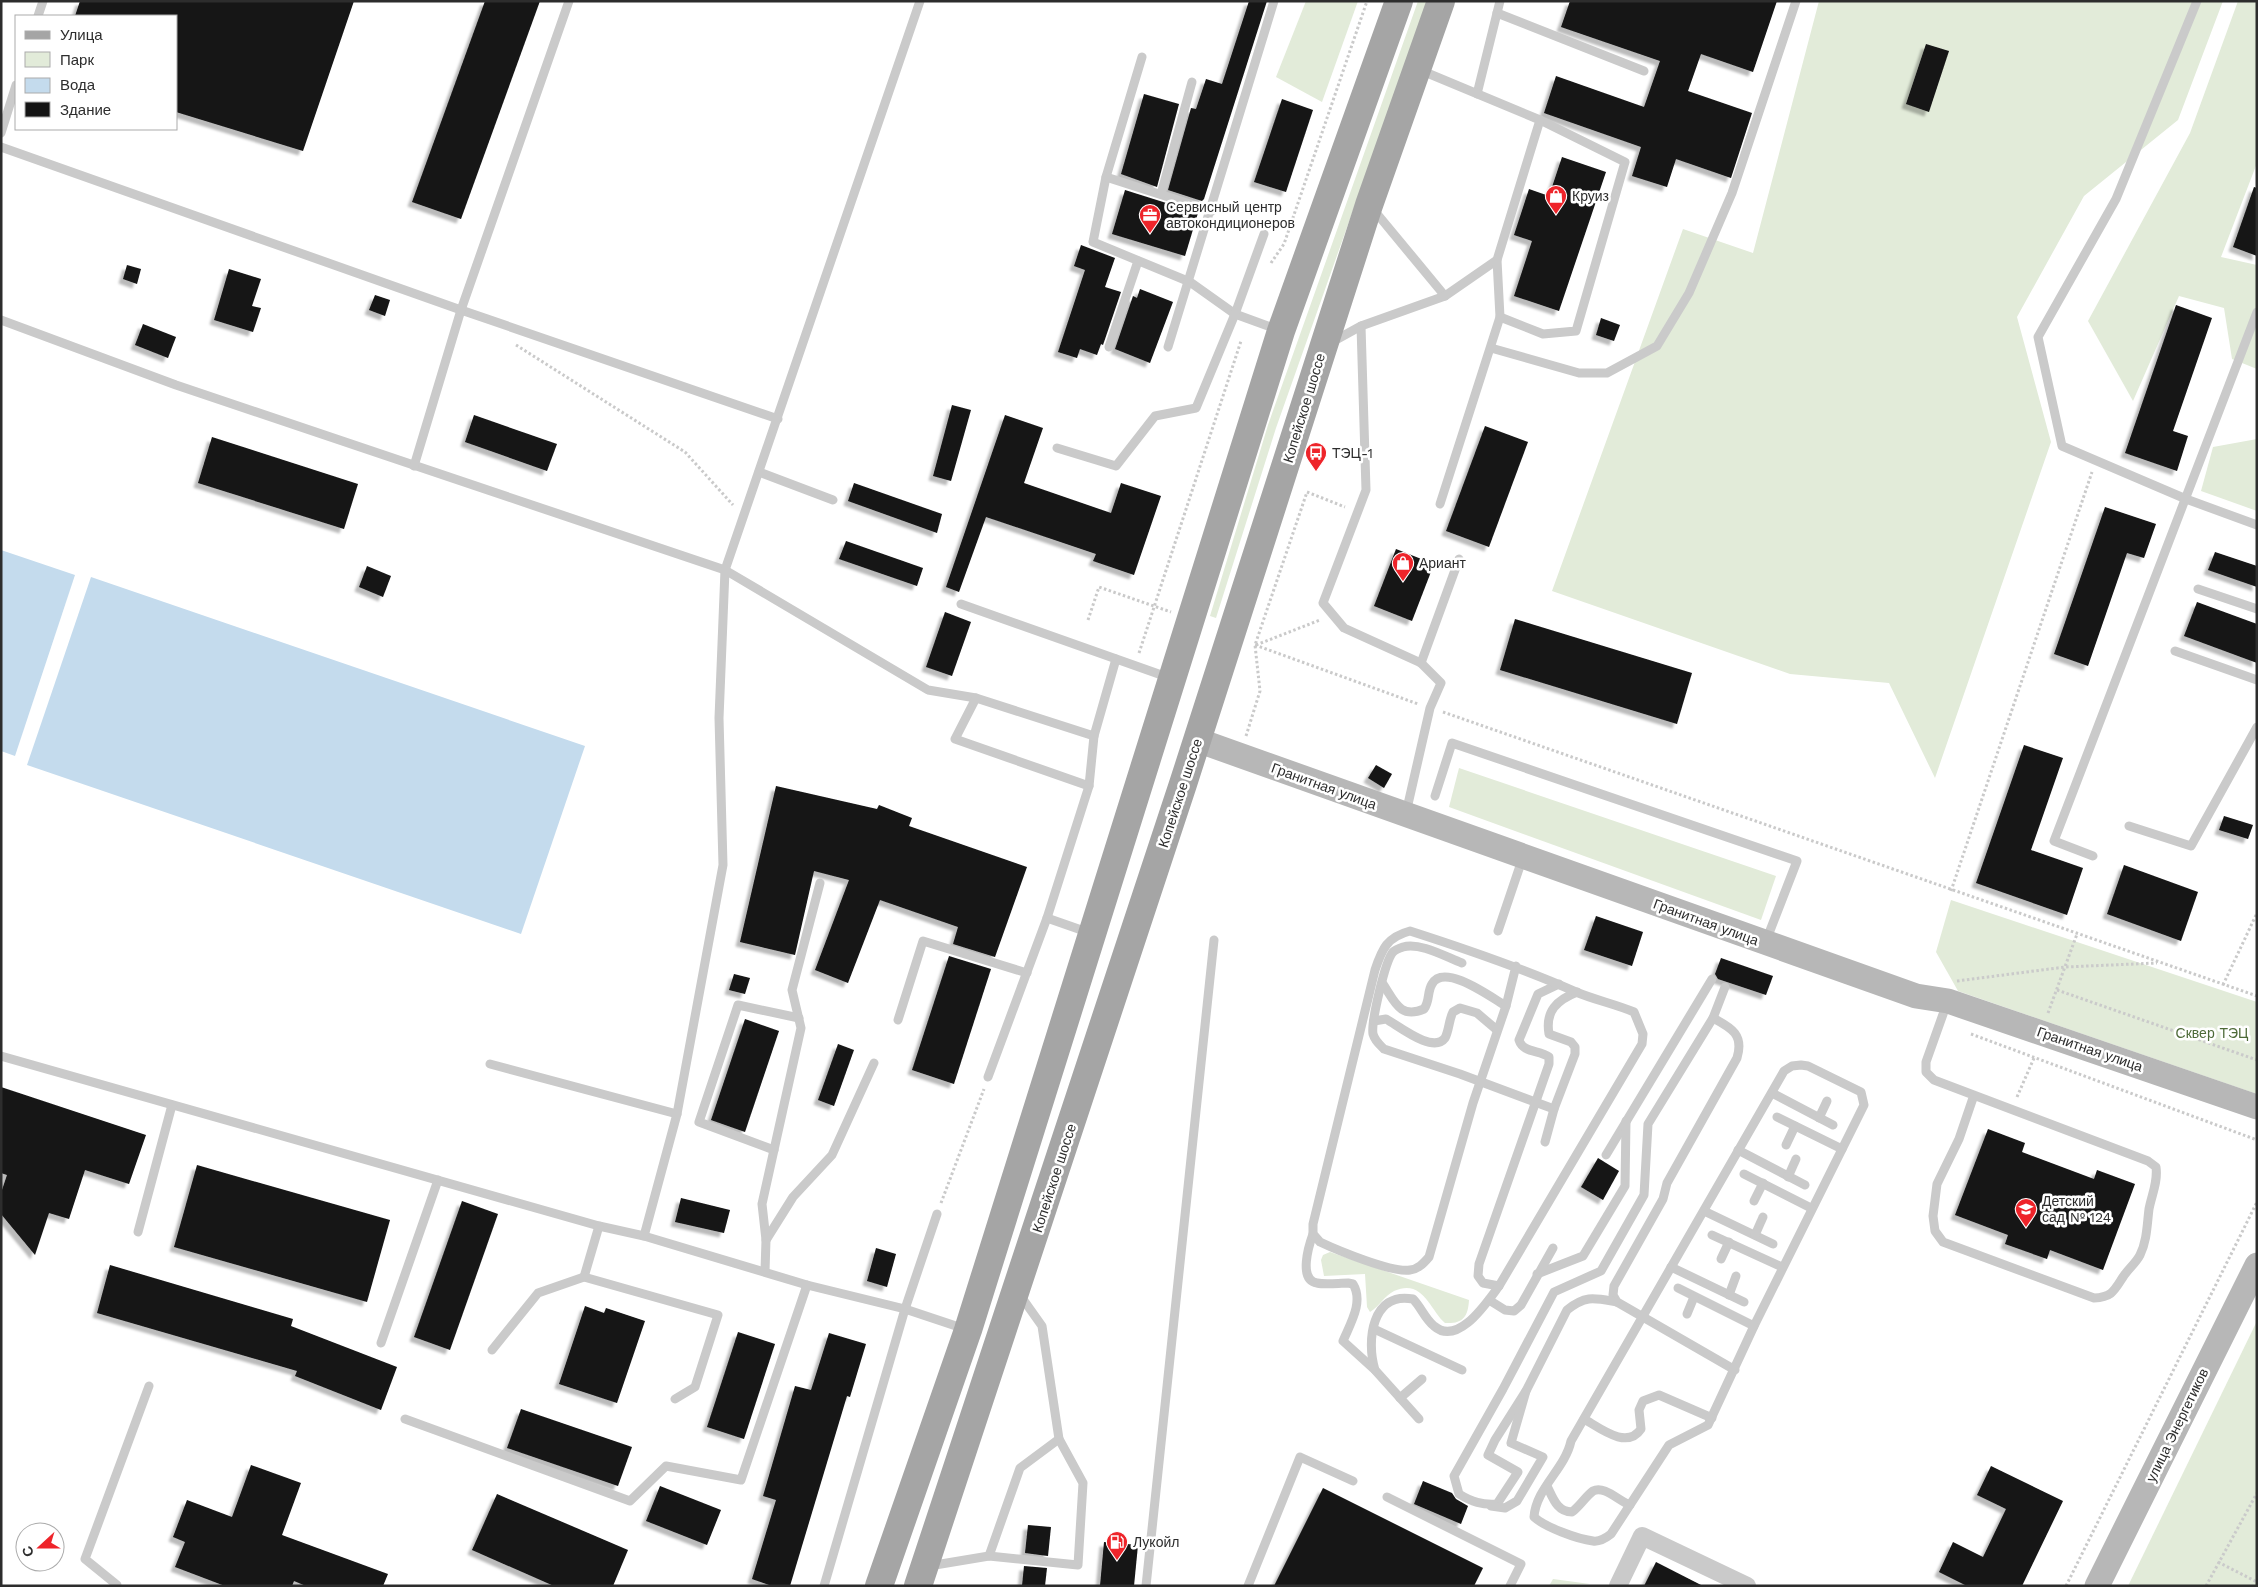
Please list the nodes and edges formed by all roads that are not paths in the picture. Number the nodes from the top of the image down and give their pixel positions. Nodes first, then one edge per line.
1 (43, 1) edge
2 (569, 1) edge
3 (920, 1) edge
4 (1274, 1) edge
5 (1400, 1) edge
6 (1441, 1) edge
7 (1500, 1) edge
8 (1796, 1) edge
9 (2197, 1) edge
10 (1497, 13) junction
11 (38, 15) edge
12 (1142, 57) dead end
13 (1417, 69) junction
14 (1644, 71) dead end
15 (1192, 82) dead end
16 (15, 88) edge
17 (1477, 94) junction
18 (1540, 120) junction
19 (1, 133) edge
20 (1, 146) edge
21 (1106, 177) junction
22 (1161, 194) junction
23 (1369, 204) junction
24 (1212, 210) junction
25 (1264, 234) dead end
26 (1497, 260) junction
27 (1138, 261) junction
28 (1190, 282) junction
29 (1444, 296) junction
30 (461, 310) junction
31 (2257, 312) edge
32 (1235, 314) junction
33 (1500, 317) junction
34 (1, 320) edge
35 (1362, 326) junction
36 (1281, 331) junction
37 (1323, 346) junction
38 (1109, 347) dead end
39 (1168, 347) dead end
40 (1491, 348) junction
41 (778, 419) junction
42 (1057, 448) dead end
43 (414, 466) junction
44 (759, 472) junction
45 (2186, 499) junction
46 (833, 500) dead end
47 (1440, 504) dead end
48 (2257, 525) edge
49 (1459, 559) dead end
50 (725, 570) junction
51 (2198, 589) dead end
52 (961, 604) dead end
53 (2257, 610) edge
54 (2175, 651) dead end
55 (1116, 659) junction
56 (1422, 663) junction
57 (1172, 679) junction
58 (2257, 680) edge
59 (976, 698) junction
60 (1158, 727) junction
61 (2257, 727) edge
62 (1094, 736) junction
63 (1197, 740) junction
64 (1089, 786) junction
65 (1435, 796) dead end
66 (1406, 815) junction
67 (2129, 826) dead end
68 (1523, 856) junction
69 (2093, 856) dead end
70 (820, 883) dead end
71 (1048, 918) junction
72 (1498, 931) dead end
73 (1094, 934) junction
74 (1214, 940) dead end
75 (1765, 943) junction
76 (1462, 963) dead end
77 (1516, 966) junction
78 (1027, 974) junction
79 (1712, 979) dead end
80 (1383, 984) junction
81 (1559, 984) junction
82 (1726, 986) dead end
83 (1577, 992) junction
84 (1950, 992) junction
85 (1506, 1006) junction
86 (799, 1018) junction
87 (1713, 1018) junction
88 (898, 1020) dead end
89 (1374, 1021) junction
90 (1497, 1030) junction
91 (1, 1056) edge
92 (874, 1063) dead end
93 (490, 1064) dead end
94 (988, 1077) road end
95 (1479, 1082) junction
96 (1772, 1093) junction
97 (1974, 1095) junction
98 (1827, 1101) dead end
99 (1534, 1102) junction
100 (172, 1105) junction
101 (2257, 1107) edge
102 (1554, 1109) junction
103 (677, 1114) junction
104 (1777, 1118) dead end
105 (1819, 1118) junction
106 (1626, 1121) junction
107 (1795, 1126) junction
108 (1833, 1126) dead end
109 (1544, 1142) dead end
110 (1786, 1145) dead end
111 (1842, 1149) junction
112 (774, 1150) junction
113 (1738, 1150) junction
114 (1606, 1155) dead end
115 (1796, 1159) dead end
116 (1744, 1174) dead end
117 (1788, 1177) junction
118 (438, 1180) junction
119 (1762, 1183) junction
120 (1805, 1185) dead end
121 (1754, 1201) dead end
122 (1811, 1208) junction
123 (1704, 1211) junction
124 (937, 1214) road end
125 (1763, 1217) dead end
126 (599, 1226) junction
127 (138, 1232) dead end
128 (1313, 1234) junction
129 (1712, 1235) dead end
130 (1755, 1235) junction
131 (644, 1236) junction
132 (766, 1240) junction
133 (1729, 1242) junction
134 (1773, 1244) dead end
135 (1553, 1248) dead end
136 (1721, 1259) dead end
137 (2257, 1265) edge
138 (1671, 1267) junction
139 (1782, 1267) junction
140 (765, 1271) junction
141 (1537, 1274) junction
142 (1736, 1276) dead end
143 (584, 1277) junction
144 (807, 1285) junction
145 (1499, 1286) junction
146 (1678, 1288) dead end
147 (1017, 1290) junction
148 (1729, 1295) junction
149 (1694, 1297) junction
150 (1489, 1300) junction
151 (1617, 1302) junction
152 (1744, 1302) dead end
153 (905, 1309) junction
154 (1687, 1314) dead end
155 (1642, 1318) junction
156 (1754, 1326) junction
157 (1374, 1329) junction
158 (968, 1330) junction
159 (381, 1343) dead end
160 (492, 1350) dead end
161 (1375, 1370) junction
162 (1462, 1370) dead end
163 (1735, 1370) junction
164 (1422, 1379) dead end
165 (149, 1386) dead end
166 (1526, 1391) junction
167 (1400, 1398) junction
168 (675, 1399) dead end
169 (1712, 1418) junction
170 (405, 1419) dead end
171 (1419, 1419) dead end
172 (1584, 1420) junction
173 (1059, 1440) junction
174 (1353, 1481) dead end
175 (1547, 1486) junction
176 (1387, 1497) dead end
177 (1483, 1505) junction
178 (1630, 1505) junction
179 (989, 1556) junction
180 (921, 1576) edge
181 (118, 1585) edge
182 (824, 1586) edge
183 (879, 1586) edge
184 (1146, 1586) edge
185 (1248, 1586) edge
186 (1510, 1586) edge
187 (1618, 1586) edge
188 (1747, 1586) edge
189 (2097, 1586) edge

1 - 11 lane
2 - 30 lane
3 - 41 lane
4 - 24 lane
5 - 36 main road
6 - 13 main road, Копейское шоссе
7 - 10 lane
8 - 40 lane
9 - 45 lane
10 - 14 lane
10 - 17 lane
12 - 21 lane
13 - 17 lane
13 - 23 main road, Копейское шоссе
15 - 22 lane
16 - 19 lane
17 - 18 lane
18 - 26 lane
18 - 33 lane
20 - 30 lane
21 - 22 lane
21 - 27 lane
22 - 24 lane
23 - 29 lane
23 - 37 main road, Копейское шоссе
24 - 28 lane
25 - 32 lane
26 - 29 lane
26 - 33 lane
27 - 28 lane
27 - 38 lane
28 - 32 lane
28 - 39 lane
29 - 35 lane
30 - 41 lane
30 - 43 lane
31 - 45 lane
32 - 36 lane
32 - 42 lane
33 - 40 lane
34 - 43 lane
35 - 37 lane
35 - 56 lane
36 - 57 main road
37 - 63 main road, Копейское шоссе
40 - 47 lane
41 - 44 lane
43 - 50 lane
44 - 46 lane
44 - 50 lane
45 - 48 lane
45 - 69 lane
49 - 56 lane
50 - 59 lane
50 - 103 lane
51 - 53 lane
52 - 55 lane
54 - 58 lane
55 - 57 lane
55 - 62 lane
56 - 66 lane
57 - 60 main road
59 - 62 lane
59 - 64 lane
60 - 63 main road, Гранитная улица
60 - 73 main road
61 - 67 lane
62 - 64 lane
63 - 66 street, Гранитная улица
63 - 147 main road, Копейское шоссе
64 - 71 lane
65 - 75 lane
66 - 68 street, Гранитная улица
68 - 72 lane
68 - 75 street, Гранитная улица
70 - 86 lane
71 - 73 lane
71 - 78 lane
73 - 158 main road
74 - 184 lane
75 - 84 street, Гранитная улица
76 - 80 lane
77 - 81 lane
77 - 85 lane
77 - 128 lane
78 - 88 lane
78 - 94 lane
79 - 106 lane
80 - 85 lane
80 - 89 lane
81 - 83 lane
81 - 99 lane
82 - 87 lane
83 - 102 lane
83 - 145 lane
84 - 97 lane
84 - 101 street, Гранитная улица
85 - 90 lane
86 - 112 lane
86 - 112 lane
87 - 151 lane
87 - 177 lane
89 - 90 lane
89 - 95 lane
90 - 95 lane
91 - 100 lane
92 - 132 lane
93 - 103 lane
95 - 99 lane
95 - 128 lane
96 - 105 lane
96 - 111 lane
96 - 113 lane
97 - 97 lane
98 - 105 lane
99 - 102 lane
99 - 145 lane
100 - 118 lane
100 - 127 lane
102 - 109 lane
103 - 131 lane
104 - 107 lane
105 - 108 lane
106 - 114 lane
106 - 141 lane
107 - 110 lane
107 - 111 lane
111 - 122 lane
112 - 132 lane
113 - 117 lane
113 - 123 lane
115 - 117 lane
116 - 119 lane
117 - 120 lane
118 - 126 lane
118 - 159 lane
119 - 121 lane
119 - 122 lane
122 - 139 lane
123 - 130 lane
123 - 138 lane
124 - 153 lane
125 - 130 lane
126 - 131 lane
126 - 143 lane
128 - 161 lane
129 - 133 lane
130 - 134 lane
131 - 140 lane
132 - 140 lane
133 - 136 lane
133 - 139 lane
135 - 141 lane
137 - 189 street, улица Энергетиков
138 - 148 lane
138 - 155 lane
139 - 156 lane
140 - 144 lane
141 - 150 lane
142 - 148 lane
143 - 160 lane
143 - 168 lane
144 - 153 lane
144 - 170 lane
145 - 150 lane
146 - 149 lane
147 - 173 lane
147 - 180 main road, Копейское шоссе
148 - 152 lane
149 - 154 lane
149 - 156 lane
150 - 157 lane
151 - 155 lane
151 - 166 lane
153 - 158 lane
153 - 182 lane
155 - 163 lane
155 - 172 lane
156 - 163 lane
157 - 161 lane
157 - 162 lane
158 - 183 main road
161 - 167 lane
163 - 169 lane
164 - 167 lane
165 - 181 lane
166 - 177 lane
166 - 177 lane
167 - 171 lane
169 - 172 lane
169 - 178 lane
172 - 175 lane
173 - 179 lane
173 - 179 lane
174 - 185 lane
175 - 178 lane
175 - 178 lane
176 - 186 lane
179 - 180 lane
187 - 188 street

